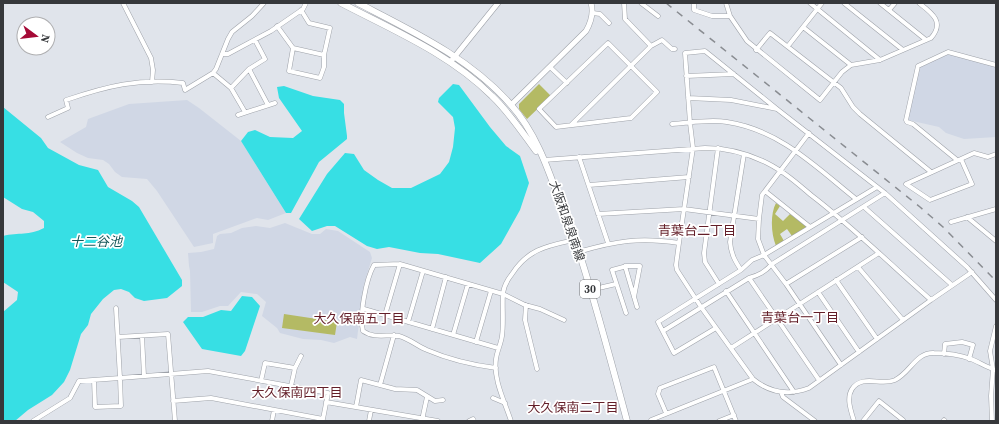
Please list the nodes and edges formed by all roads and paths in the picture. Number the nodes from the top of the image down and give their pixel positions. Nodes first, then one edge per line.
1 (123, 3) edge
2 (264, 3) edge
3 (306, 3) edge
4 (341, 3) edge
5 (358, 3) edge
6 (498, 3) edge
7 (591, 3) edge
8 (624, 3) edge
9 (641, 3) edge
10 (694, 3) edge
11 (726, 3) edge
12 (810, 3) edge
13 (822, 3) edge
14 (844, 3) edge
15 (880, 3) edge
16 (895, 3) edge
17 (919, 3) edge
18 (817, 9) junction
19 (301, 10) junction
20 (889, 10) junction
21 (593, 13) junction
22 (658, 16) dead end
23 (730, 16) junction
24 (609, 23) dead end
25 (278, 26) junction
26 (803, 27) junction
27 (255, 40) junction
28 (926, 40) junction
29 (651, 46) junction
30 (788, 46) junction
31 (293, 48) junction
32 (675, 49) dead end
33 (756, 50) junction
34 (903, 50) junction
35 (222, 54) junction
36 (324, 55) junction
37 (454, 56) junction
38 (880, 60) junction
39 (450, 62) junction
40 (851, 65) junction
41 (996, 65) edge
42 (631, 66) junction
43 (550, 67) junction
44 (249, 69) junction
45 (213, 73) junction
46 (734, 74) junction
47 (686, 76) junction
48 (152, 82) junction
49 (834, 82) junction
50 (567, 83) junction
51 (231, 88) junction
52 (688, 98) junction
53 (275, 103) dead end
54 (268, 105) junction
55 (511, 105) junction
56 (777, 109) junction
57 (245, 112) junction
58 (238, 115) dead end
59 (48, 117) dead end
60 (690, 123) junction
61 (672, 124) dead end
62 (570, 125) junction
63 (809, 133) junction
64 (693, 148) junction
65 (718, 148) junction
66 (796, 150) junction
67 (744, 154) junction
68 (996, 154) edge
69 (579, 157) junction
70 (959, 159) junction
71 (544, 160) junction
72 (780, 170) junction
73 (930, 172) junction
74 (689, 177) junction
75 (589, 185) junction
76 (877, 187) junction
77 (765, 191) junction
78 (885, 193) junction
79 (856, 199) junction
80 (864, 207) junction
81 (684, 209) junction
82 (996, 209) edge
83 (709, 212) junction
84 (834, 213) junction
85 (598, 214) junction
86 (734, 216) junction
87 (967, 217) junction
88 (759, 219) junction
89 (842, 221) junction
90 (951, 222) dead end
91 (810, 227) junction
92 (862, 237) junction
93 (574, 240) junction
94 (996, 241) edge
95 (679, 243) junction
96 (608, 244) junction
97 (578, 252) junction
98 (879, 253) junction
99 (764, 255) junction
100 (400, 264) junction
101 (772, 264) junction
102 (625, 266) junction
103 (858, 267) junction
104 (423, 270) junction
105 (741, 270) junction
106 (972, 272) junction
107 (446, 278) junction
108 (749, 278) junction
109 (836, 280) junction
110 (468, 284) junction
111 (616, 284) junction
112 (719, 284) junction
113 (786, 284) junction
114 (952, 285) junction
115 (590, 290) junction
116 (491, 291) junction
117 (726, 291) junction
118 (818, 292) junction
119 (503, 294) junction
120 (634, 297) junction
121 (696, 298) junction
122 (931, 300) junction
123 (996, 300) edge
124 (800, 304) junction
125 (526, 305) junction
126 (637, 307) dead end
127 (701, 307) junction
128 (116, 308) dead end
129 (364, 309) junction
130 (626, 313) dead end
131 (385, 315) junction
132 (776, 318) junction
133 (564, 320) dead end
134 (903, 320) junction
135 (408, 322) junction
136 (996, 326) edge
137 (716, 328) junction
138 (432, 329) junction
139 (663, 331) junction
140 (754, 332) junction
141 (394, 335) junction
142 (453, 335) junction
143 (142, 336) junction
144 (118, 337) junction
145 (877, 339) junction
146 (476, 342) junction
147 (498, 348) junction
148 (730, 348) junction
149 (859, 352) junction
150 (944, 354) junction
151 (301, 356) dead end
152 (969, 359) junction
153 (841, 365) junction
154 (295, 368) junction
155 (496, 368) junction
156 (537, 369) dead end
157 (994, 370) edge
158 (171, 374) junction
159 (144, 376) junction
160 (120, 378) junction
161 (753, 379) junction
162 (94, 380) junction
163 (819, 380) junction
164 (261, 381) junction
165 (380, 384) junction
166 (291, 386) junction
167 (724, 391) junction
168 (781, 392) junction
169 (794, 392) junction
170 (427, 397) junction
171 (493, 398) dead end
172 (443, 400) dead end
173 (173, 401) junction
174 (326, 402) junction
175 (505, 403) junction
176 (356, 407) junction
177 (274, 410) junction
178 (371, 410) junction
179 (666, 413) junction
180 (734, 415) junction
181 (865, 419) edge
182 (422, 420) edge
183 (33, 421) edge
184 (175, 421) edge
185 (272, 421) edge
186 (369, 421) edge
187 (438, 421) edge
188 (469, 421) edge
189 (474, 421) edge
190 (511, 421) edge
191 (627, 421) edge
192 (651, 421) edge
193 (719, 421) edge
194 (736, 421) edge
195 (815, 421) edge
196 (854, 421) edge
197 (871, 421) edge
198 (902, 421) edge
199 (992, 421) edge

1 - 48 street
2 - 35 street
3 - 19 street
4 - 39 main road, 大阪和泉泉南線 / 30
5 - 37 main road, 大阪和泉泉南線 / 30
6 - 37 street
7 - 21 street
8 - 29 street
9 - 22 street
10 - 23 street
11 - 23 street
12 - 18 street
13 - 18 street
14 - 34 street
15 - 20 street
16 - 20 street
17 - 28 street
18 - 26 street
18 - 38 street
19 - 25 street
19 - 36 street
20 - 28 street
21 - 24 street
21 - 43 street
23 - 33 street
25 - 27 street
25 - 31 street
26 - 30 street
26 - 40 street
27 - 35 street
27 - 44 street
28 - 34 street
29 - 32 street
29 - 42 street
30 - 33 street
30 - 49 street
31 - 36 street
31 - 36 street
33 - 49 street
34 - 38 street
35 - 45 street
37 - 39 street
37 - 55 main road, 大阪和泉泉南線 / 30
38 - 40 street
39 - 71 main road, 大阪和泉泉南線 / 30
40 - 49 street
41 - 70 street
42 - 50 street
42 - 62 street
42 - 62 street
43 - 50 street
43 - 55 street
44 - 51 street
44 - 54 street
45 - 48 street
45 - 51 street
46 - 47 street
46 - 47 street
46 - 56 street
47 - 52 street
48 - 59 street
49 - 73 street
50 - 62 street
51 - 57 street
52 - 56 street
52 - 60 street
53 - 54 street
54 - 57 street
55 - 71 main road, 大阪和泉泉南線 / 30
56 - 63 street
57 - 58 street
60 - 61 street
60 - 64 street
60 - 66 street
63 - 66 street
63 - 76 street
64 - 65 street
64 - 69 street
64 - 74 street
65 - 67 street
65 - 83 street
66 - 72 street
66 - 79 street
67 - 72 street
67 - 86 street
68 - 70 street
69 - 71 street
69 - 75 street
70 - 73 street
70 - 73 street
71 - 93 main road, 大阪和泉泉南線 / 30
72 - 77 street
72 - 84 street
74 - 75 street
74 - 81 street
75 - 85 street
76 - 78 street
76 - 79 street
77 - 88 street
77 - 91 street
78 - 80 street
78 - 106 street
79 - 84 street
80 - 89 street
80 - 114 street
81 - 83 street
81 - 85 street
81 - 95 street
82 - 87 street
83 - 86 street
83 - 112 street
84 - 89 street
84 - 91 street
85 - 96 street
86 - 88 street
86 - 105 street
87 - 90 street
87 - 94 street
88 - 99 street
89 - 92 street
89 - 101 street
91 - 99 street
92 - 98 street
92 - 113 street
93 - 97 main road, 大阪和泉泉南線 / 30
93 - 119 street
95 - 96 street
95 - 121 street
96 - 97 street
97 - 115 main road, 大阪和泉泉南線 / 30
98 - 103 street
98 - 122 street
99 - 101 street
99 - 105 street
100 - 104 street
100 - 129 street
100 - 131 street
101 - 108 street
101 - 113 street
102 - 111 street
102 - 120 street
102 - 120 street
103 - 109 street
103 - 134 street
104 - 107 street
104 - 135 street
105 - 112 street
106 - 114 street
106 - 123 street
107 - 110 street
107 - 138 street
108 - 117 street
108 - 132 street
109 - 118 street
109 - 145 street
110 - 116 street
110 - 142 street
111 - 115 street
111 - 130 street
112 - 121 street
113 - 124 street
114 - 122 street
115 - 191 main road, 大阪和泉泉南線 / 30
116 - 119 street
116 - 146 street
117 - 127 street
117 - 140 street
118 - 124 street
118 - 149 street
119 - 125 street
119 - 147 street
120 - 126 street
121 - 127 street
121 - 139 street
122 - 134 street
124 - 132 street
124 - 153 street
125 - 133 street
125 - 156 street
127 - 137 street
127 - 139 street
128 - 144 street
129 - 131 street
129 - 141 street
131 - 135 street
132 - 140 street
132 - 163 street
134 - 145 street
135 - 138 street
136 - 157 street
137 - 139 street
137 - 148 street
138 - 142 street
140 - 148 street
140 - 169 street
141 - 155 street
141 - 165 street
142 - 146 street
143 - 144 street
143 - 158 street
143 - 159 street
144 - 160 street
145 - 149 street
146 - 147 street
147 - 155 street
148 - 161 street
149 - 153 street
150 - 152 street
150 - 152 street
150 - 196 street
151 - 154 street
152 - 157 street
153 - 163 street
154 - 164 street
154 - 166 street
155 - 175 street
157 - 199 street
158 - 159 street
158 - 164 street
158 - 173 street
159 - 160 street
160 - 162 street
160 - 162 street
161 - 167 street
161 - 168 street
162 - 183 street
163 - 169 street
164 - 166 street
165 - 170 street
165 - 176 street
166 - 174 street
167 - 179 street
167 - 179 street
167 - 180 street
168 - 169 street
168 - 195 street
170 - 172 street
170 - 182 street
171 - 175 street
173 - 177 street
173 - 184 street
174 - 176 street
174 - 177 street
175 - 190 street
176 - 178 street
177 - 185 street
178 - 182 street
178 - 186 street
179 - 192 street
180 - 193 street
180 - 194 street
181 - 197 street
181 - 198 street
182 - 187 street
188 - 189 street

